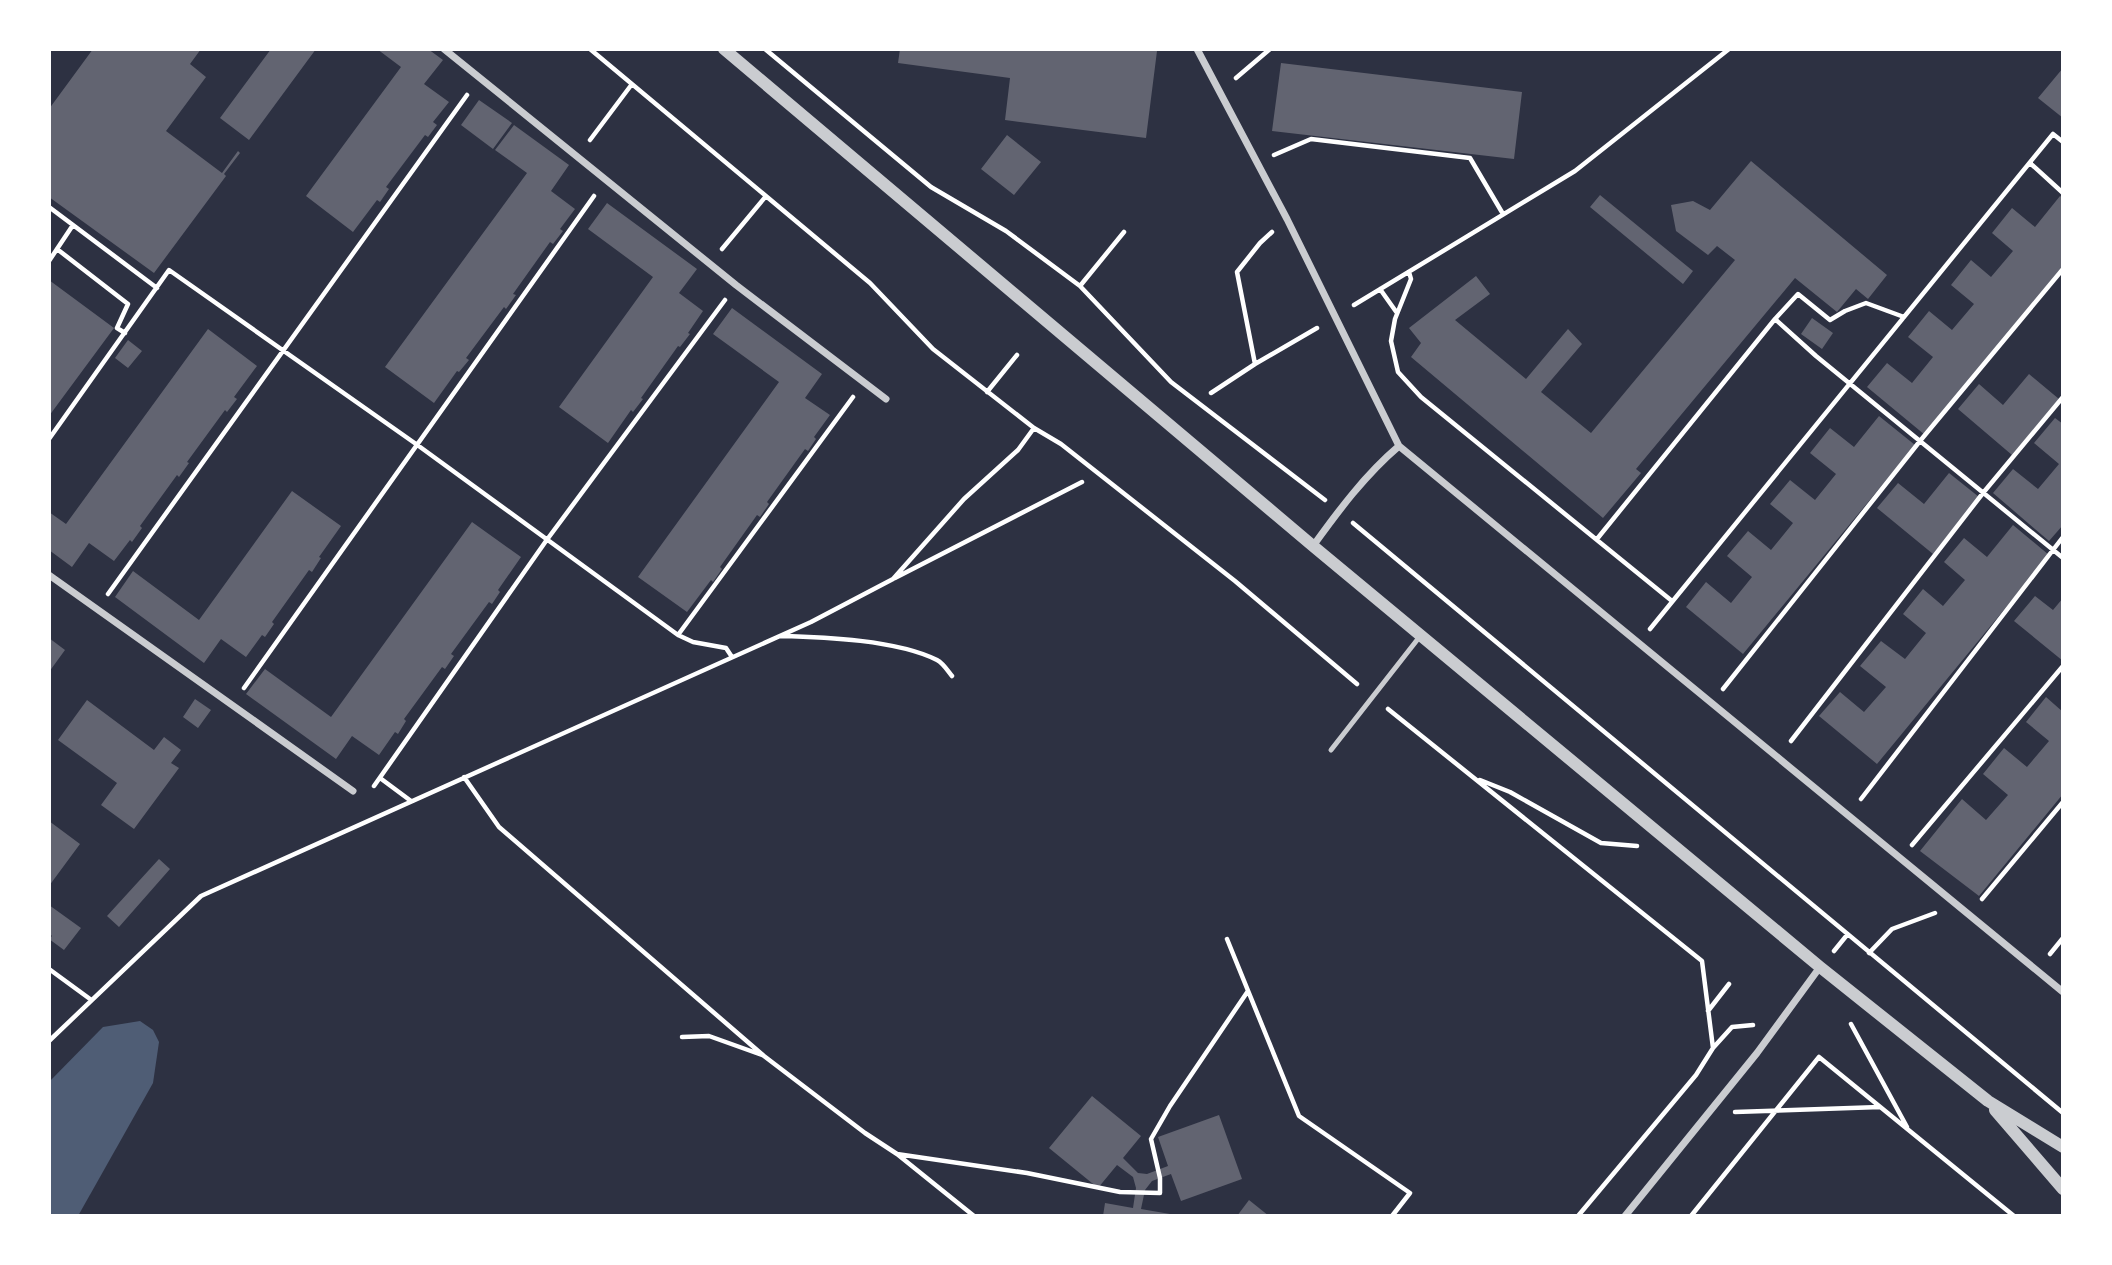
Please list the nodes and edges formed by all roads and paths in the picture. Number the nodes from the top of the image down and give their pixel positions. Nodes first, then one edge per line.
1 (444, 49) edge
2 (590, 49) edge
3 (724, 49) edge
4 (765, 49) edge
5 (1197, 49) edge
6 (1270, 49) edge
7 (1729, 49) edge
8 (480, 77) junction
9 (632, 84) junction
10 (1220, 91) junction
11 (605, 119) dead end
12 (2063, 142) edge
13 (1257, 162) junction
14 (2030, 163) junction
15 (605, 181) junction
16 (2062, 190) edge
17 (766, 196) junction
18 (49, 207) edge
19 (1503, 214) junction
20 (1287, 219) junction
21 (74, 225) junction
22 (737, 231) dead end
23 (1124, 232) dead end
24 (57, 249) junction
25 (49, 261) edge
26 (2063, 269) edge
27 (1409, 272) junction
28 (736, 285) junction
29 (1080, 286) junction
30 (157, 288) junction
31 (1380, 289) junction
32 (1354, 305) dead end
33 (1397, 313) junction
34 (1904, 317) junction
35 (1775, 319) junction
36 (1317, 328) dead end
37 (125, 332) junction
38 (282, 349) junction
39 (1017, 355) dead end
40 (1255, 364) junction
41 (864, 382) junction
42 (1850, 384) junction
43 (987, 392) junction
44 (1211, 393) dead end
45 (2063, 397) edge
46 (886, 399) dead end
47 (1034, 428) junction
48 (49, 439) edge
49 (1920, 441) junction
50 (416, 444) junction
51 (1399, 446) junction
52 (1082, 482) dead end
53 (1983, 493) junction
54 (1338, 510) junction
55 (2063, 537) edge
56 (1597, 539) junction
57 (547, 541) junction
58 (1313, 546) junction
59 (2053, 550) junction
60 (2063, 558) edge
61 (49, 575) edge
62 (893, 579) junction
63 (1672, 601) junction
64 (97, 609) junction
65 (678, 635) junction
66 (1420, 635) junction
67 (779, 636) junction
68 (1638, 643) junction
69 (732, 657) junction
70 (2063, 666) edge
71 (952, 676) dead end
72 (1373, 696) junction
73 (1712, 704) junction
74 (232, 705) junction
75 (1331, 750) dead end
76 (1777, 758) junction
77 (464, 777) junction
78 (1472, 777) junction
79 (380, 778) junction
80 (353, 791) joint
81 (411, 801) junction
82 (2063, 802) edge
83 (1848, 816) junction
84 (1678, 849) junction
85 (1900, 859) junction
86 (1948, 898) junction
87 (1968, 915) junction
88 (1227, 939) dead end
89 (1868, 953) junction
90 (1821, 967) junction
91 (49, 969) edge
92 (1729, 984) dead end
93 (1248, 991) junction
94 (2063, 992) edge
95 (90, 999) junction
96 (1708, 1011) junction
97 (1778, 1023) junction
98 (1850, 1023) dead end
99 (682, 1037) dead end
100 (49, 1041) edge
101 (1713, 1048) junction
102 (764, 1056) junction
103 (1988, 1101) junction
104 (1881, 1107) junction
105 (1776, 1110) junction
106 (1709, 1112) junction
107 (2063, 1113) edge
108 (1909, 1130) junction
109 (2063, 1147) edge
110 (897, 1154) junction
111 (2063, 1189) edge
112 (974, 1216) edge
113 (1392, 1216) edge
114 (1578, 1216) edge
115 (1625, 1216) edge
116 (1690, 1216) edge
117 (2014, 1216) edge

1 - 8 street
2 - 9 path
3 - 58 street
4 - 29 path
5 - 10 street
6 - 10 path
7 - 19 path
8 - 15 street
8 - 38 path
9 - 11 path
9 - 17 path
10 - 13 street
12 - 14 path
13 - 19 path
13 - 20 street
14 - 16 path
14 - 34 path
15 - 28 street
15 - 50 path
17 - 22 path
17 - 43 path
18 - 21 path
19 - 27 path
20 - 40 path
20 - 51 street
21 - 24 path
21 - 30 path
23 - 29 path
24 - 25 path
24 - 37 path
26 - 49 path
27 - 31 path
27 - 33 path
28 - 41 street
28 - 57 path
29 - 54 path
30 - 37 path
30 - 38 path
31 - 32 path
31 - 33 path
33 - 56 path
34 - 35 path
34 - 42 path
35 - 42 path
35 - 56 path
36 - 40 path
37 - 48 path
38 - 50 path
38 - 64 path
39 - 43 path
40 - 44 path
41 - 46 street
41 - 65 path
42 - 49 path
42 - 63 path
43 - 47 path
45 - 53 path
47 - 62 path
47 - 72 path
49 - 53 path
49 - 73 path
50 - 57 path
50 - 74 path
51 - 54 street
51 - 68 street
52 - 62 path
53 - 59 path
53 - 76 path
54 - 58 street
54 - 89 path
55 - 59 path
56 - 63 path
57 - 65 path
57 - 79 path
58 - 66 street
59 - 60 path
59 - 83 path
61 - 64 street
62 - 67 path
63 - 68 path
64 - 74 street
65 - 69 path
66 - 72 lane
66 - 84 street
67 - 69 path
67 - 71 path
68 - 73 street
69 - 77 path
70 - 85 path
72 - 75 lane
72 - 78 path
73 - 76 street
74 - 80 street
76 - 83 street
77 - 81 path
77 - 102 path
78 - 84 path
78 - 96 path
79 - 80 path
79 - 81 path
81 - 95 path
82 - 87 path
83 - 85 street
84 - 90 street
85 - 86 street
86 - 87 street
86 - 89 path
87 - 94 street
88 - 93 path
89 - 107 path
90 - 97 street
90 - 103 street
91 - 95 path
92 - 96 path
93 - 110 path
93 - 113 path
95 - 100 path
96 - 101 path
97 - 101 path
97 - 106 street
98 - 108 path
99 - 102 path
101 - 114 path
102 - 110 path
103 - 109 street
103 - 111 street
104 - 105 path
104 - 105 path
104 - 108 path
105 - 106 path
105 - 116 path
106 - 115 street
108 - 117 path
110 - 112 path

